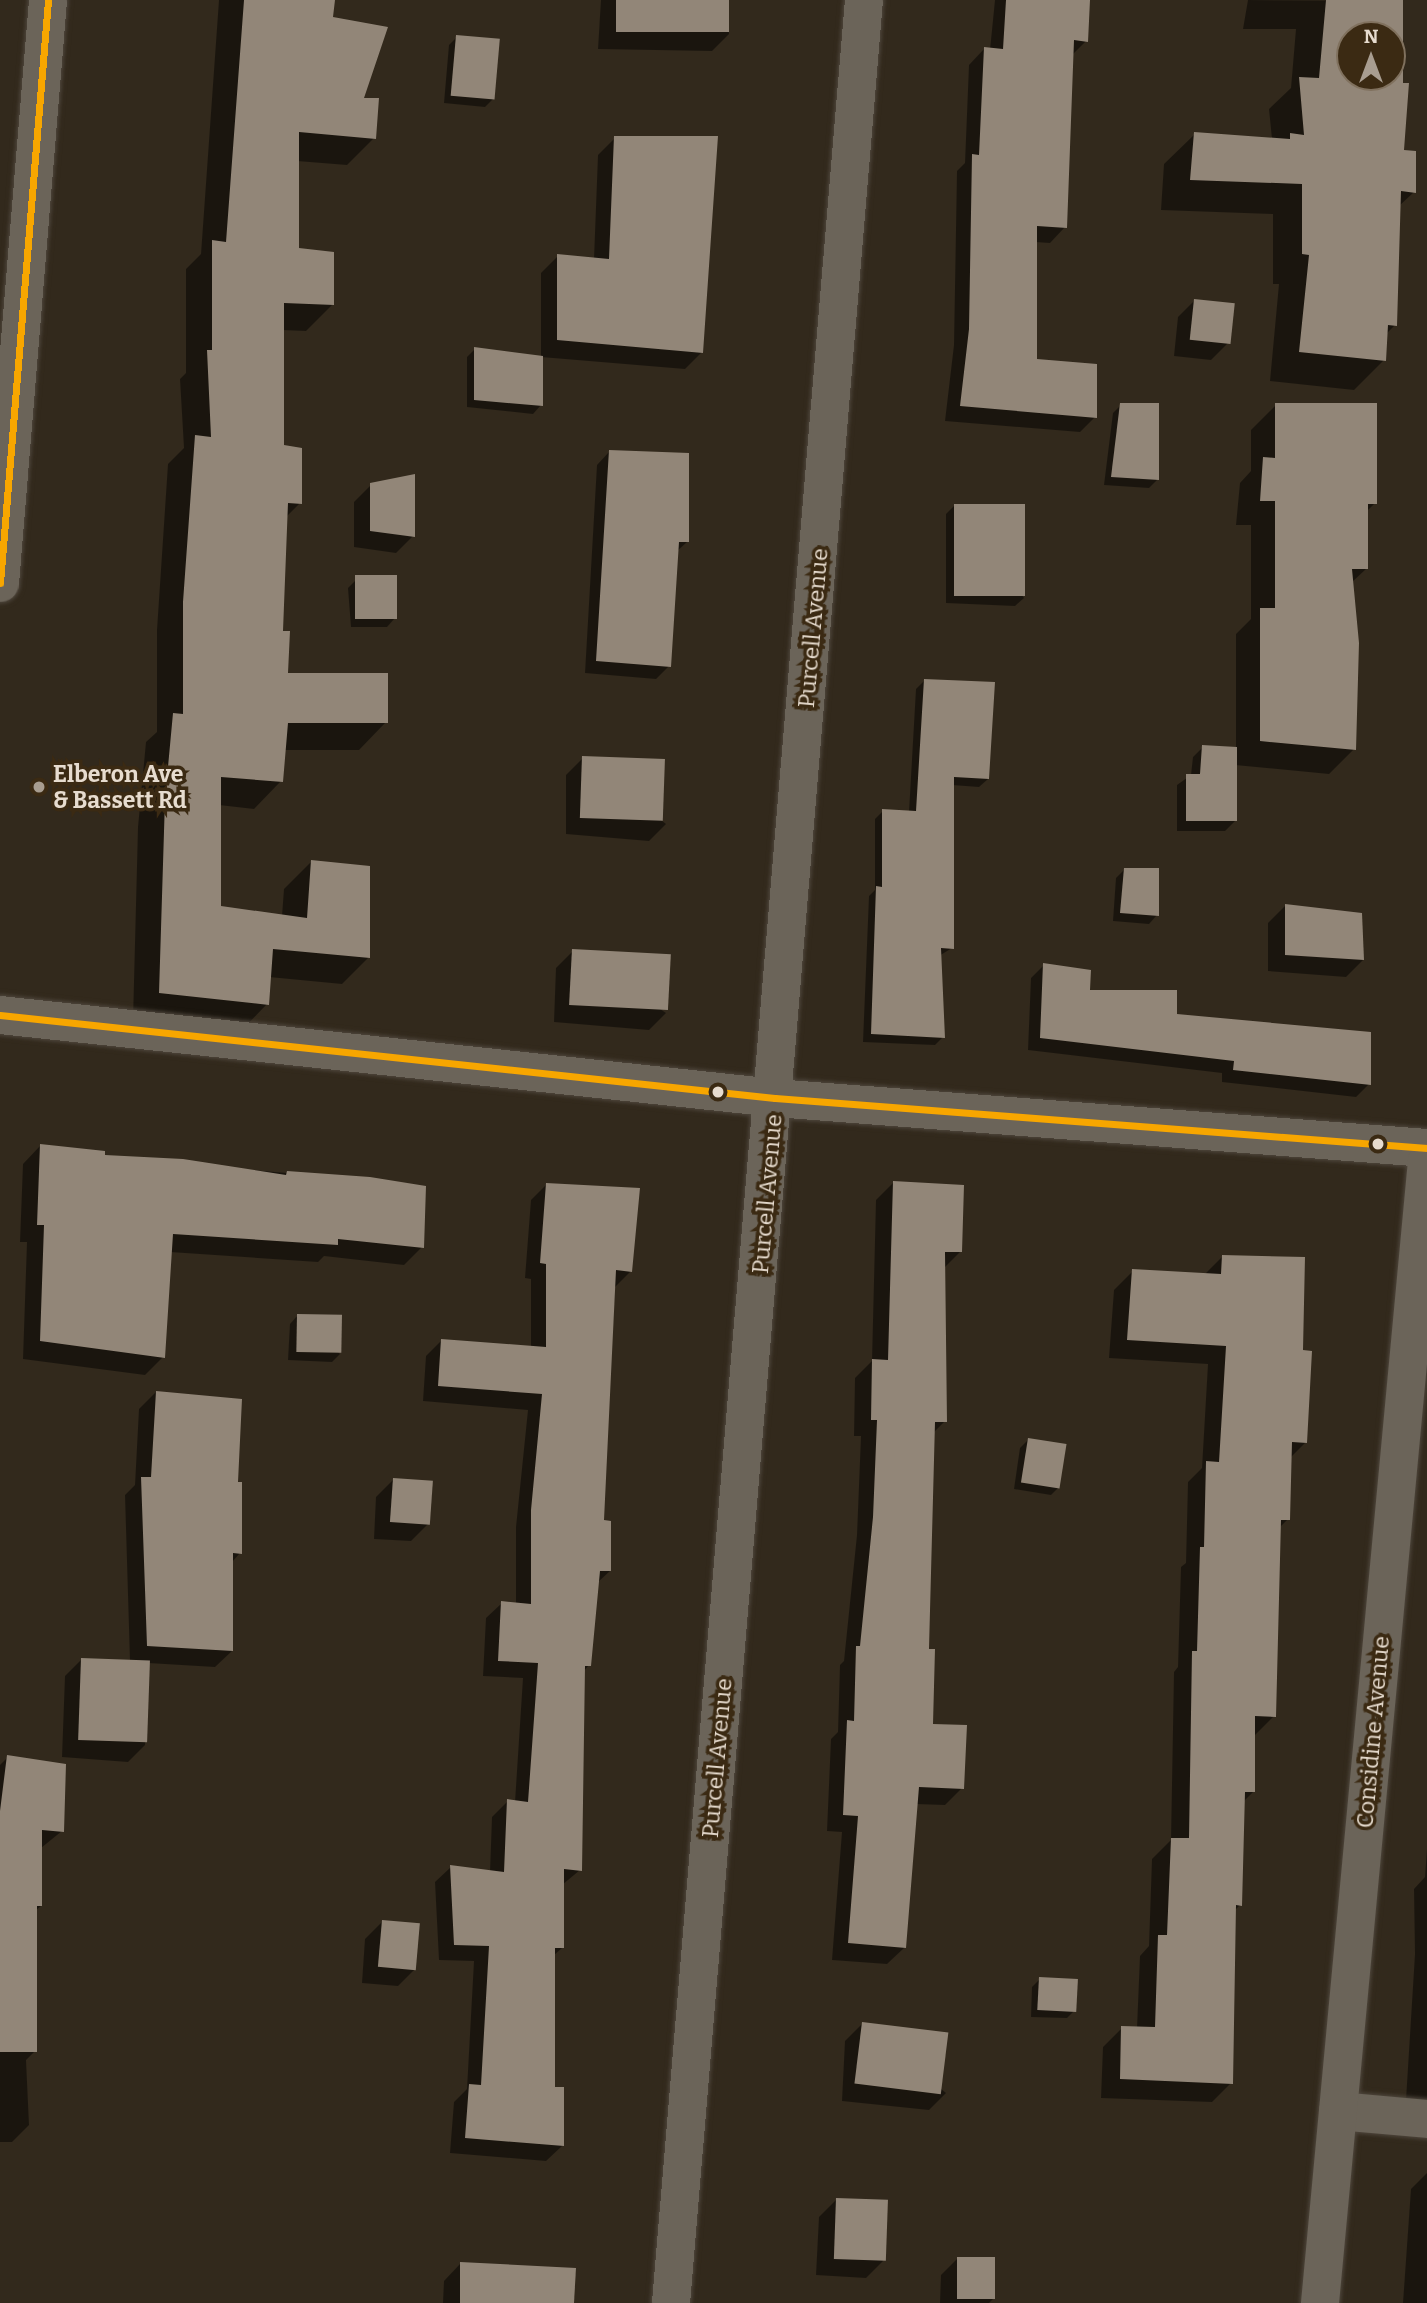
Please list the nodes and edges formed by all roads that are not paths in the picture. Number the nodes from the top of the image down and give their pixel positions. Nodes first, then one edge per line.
1 (48, 0) edge
2 (864, 0) edge
3 (0, 583) edge
4 (0, 1015) edge
5 (775, 1098) junction
6 (1427, 1148) edge
7 (1427, 1161) edge
8 (1338, 2111) junction
9 (1427, 2119) edge
10 (671, 2303) edge
11 (1320, 2303) edge

1 - 3 street
2 - 5 street, Purcell Avenue
4 - 5 street
5 - 6 street
5 - 10 street, Purcell Avenue
7 - 8 street, Considine Avenue
8 - 9 street
8 - 11 street, Considine Avenue

